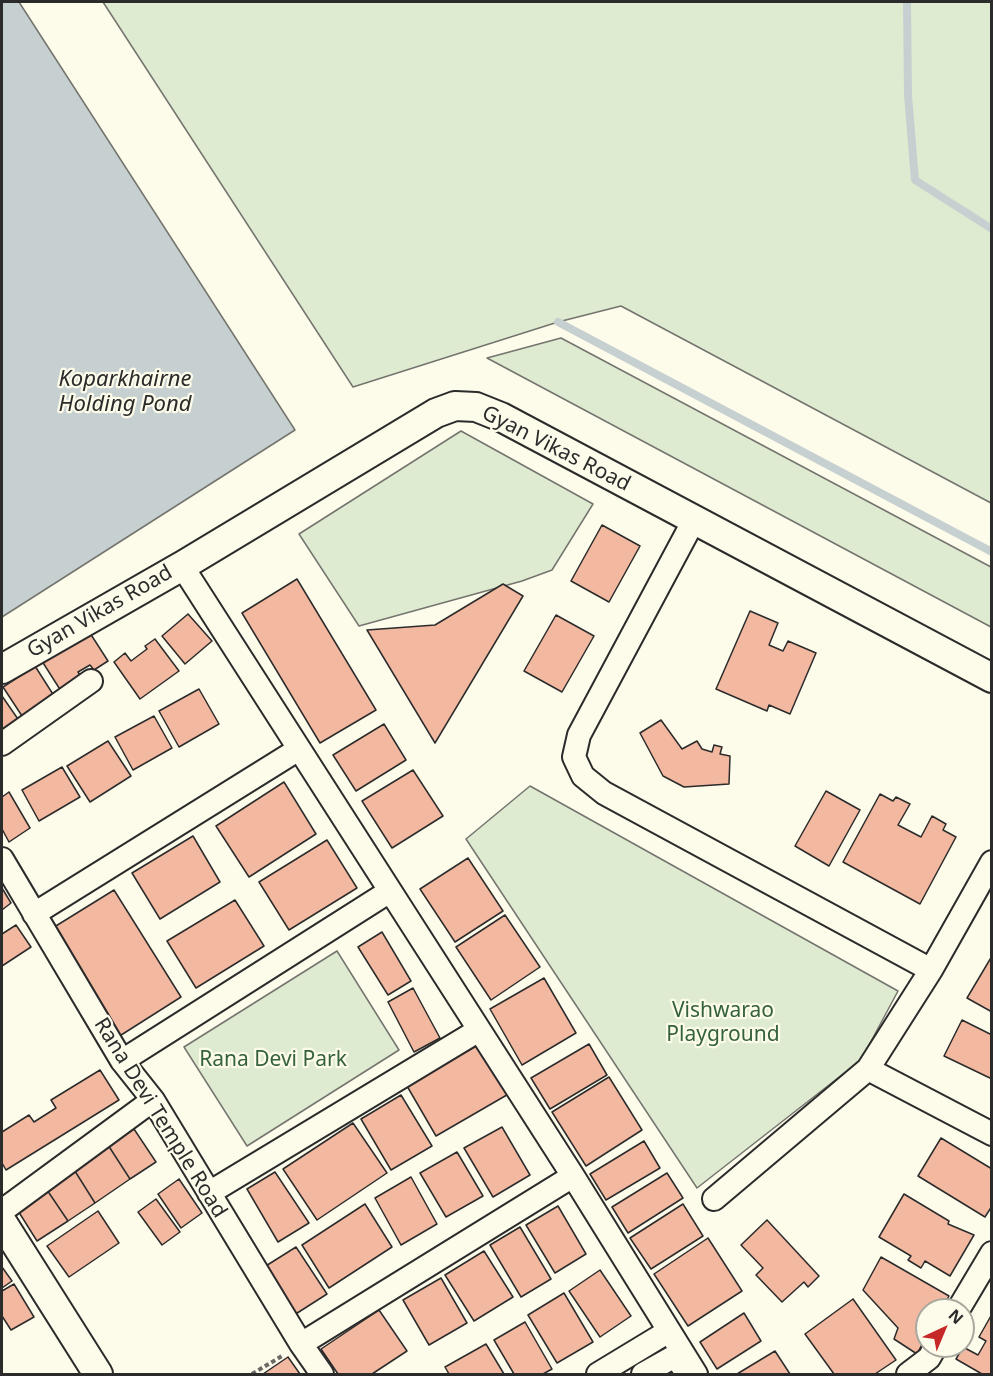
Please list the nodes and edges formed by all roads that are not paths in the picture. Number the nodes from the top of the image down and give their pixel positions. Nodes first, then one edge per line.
1 (694, 520) junction
2 (182, 566) junction
3 (2, 669) edge
4 (992, 678) edge
5 (91, 681) dead end
6 (2, 744) edge
7 (299, 749) junction
8 (2, 859) edge
9 (992, 862) edge
10 (390, 891) junction
11 (34, 914) junction
12 (931, 970) junction
13 (479, 1030) junction
14 (122, 1061) junction
15 (868, 1069) junction
16 (153, 1100) junction
17 (992, 1134) edge
18 (573, 1176) junction
19 (209, 1193) junction
20 (714, 1200) dead end
21 (3, 1225) edge
22 (992, 1253) edge
23 (965, 1298) edge
24 (669, 1331) junction
25 (301, 1344) junction
26 (929, 1358) edge
27 (98, 1374) edge
28 (322, 1374) edge
29 (598, 1374) edge
30 (643, 1374) edge
31 (688, 1374) edge
32 (696, 1374) edge
33 (908, 1374) edge

1 - 2 street, Gyan Vikas Road
1 - 4 street, Gyan Vikas Road
1 - 12 street
2 - 3 street, Gyan Vikas Road
2 - 7 street
5 - 6 street
7 - 10 street
7 - 11 street
8 - 11 street, Rana Devi Temple Road
9 - 12 street
10 - 13 street
10 - 14 street
11 - 14 street, Rana Devi Temple Road
12 - 15 street
13 - 18 street
13 - 19 street
14 - 16 street, Rana Devi Temple Road
15 - 17 street
15 - 20 street
16 - 19 street, Rana Devi Temple Road
16 - 21 street
18 - 24 street
18 - 25 street
19 - 25 street, Rana Devi Temple Road
21 - 27 street
22 - 23 street
24 - 29 street
24 - 32 street
25 - 28 street, Rana Devi Temple Road
26 - 33 street
30 - 31 street

